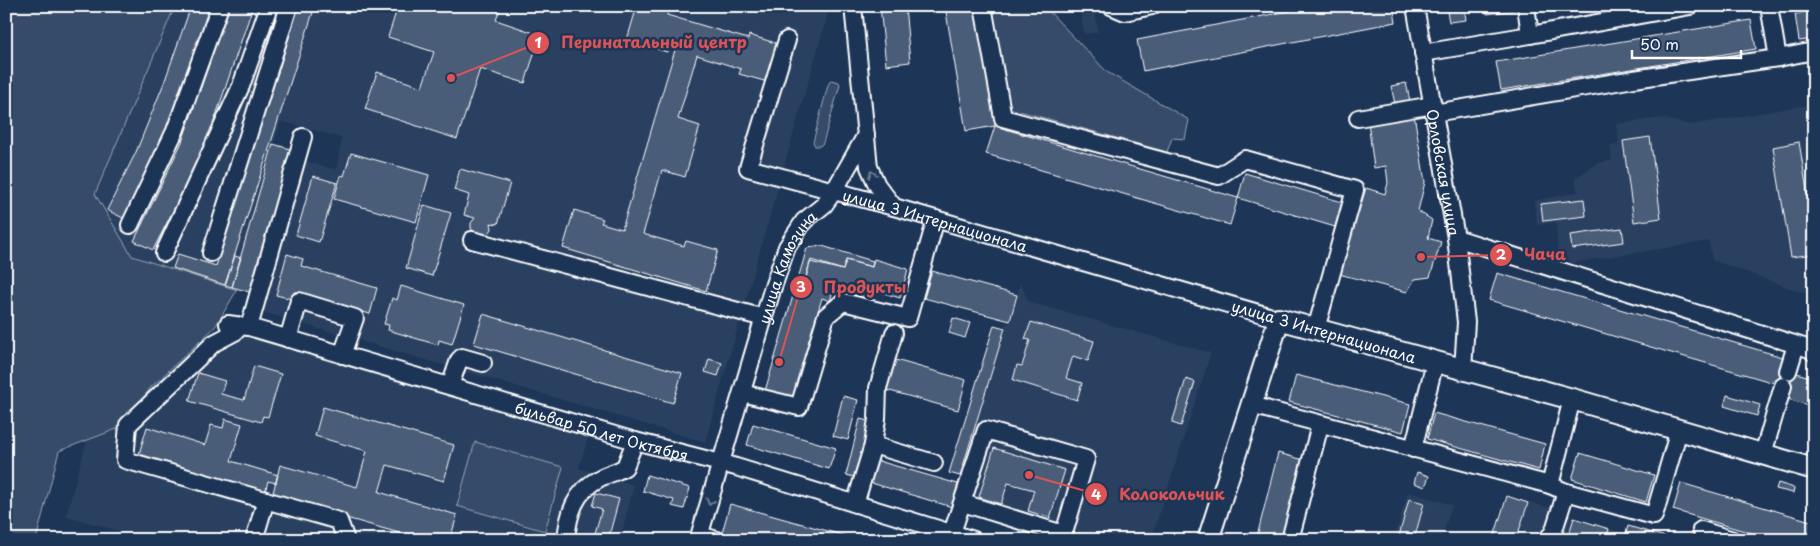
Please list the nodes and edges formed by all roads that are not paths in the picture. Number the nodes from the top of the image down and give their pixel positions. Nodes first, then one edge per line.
1 (220, 6) edge
2 (268, 6) edge
3 (289, 6) edge
4 (853, 6) edge
5 (983, 6) edge
6 (1111, 6) edge
7 (1152, 6) edge
8 (1415, 6) edge
9 (1526, 6) edge
10 (1690, 6) edge
11 (1769, 6) edge
12 (1530, 35) junction
13 (787, 40) dead end
14 (1814, 52) edge
15 (1424, 53) junction
16 (1778, 58) junction
17 (1433, 109) junction
18 (1358, 118) dead end
19 (866, 135) junction
20 (303, 137) dead end
21 (834, 191) junction
22 (894, 207) junction
23 (936, 219) junction
24 (130, 225) dead end
25 (1456, 238) junction
26 (472, 240) dead end
27 (164, 252) dead end
28 (211, 253) dead end
29 (764, 318) junction
30 (1279, 319) junction
31 (240, 326) junction
32 (1316, 329) junction
33 (894, 333) dead end
34 (288, 339) junction
35 (1796, 345) junction
36 (1814, 354) edge
37 (342, 355) junction
38 (1435, 362) junction
39 (483, 363) dead end
40 (1463, 370) junction
41 (450, 386) junction
42 (742, 393) junction
43 (1572, 399) junction
44 (1251, 405) junction
45 (1320, 424) junction
46 (1679, 430) junction
47 (635, 441) junction
48 (873, 445) junction
49 (1413, 449) junction
50 (1763, 454) junction
51 (934, 463) dead end
52 (721, 464) junction
53 (1814, 469) edge
54 (1550, 485) junction
55 (1566, 492) junction
56 (266, 500) junction
57 (962, 503) junction
58 (856, 504) junction
59 (1701, 530) dead end
60 (952, 533) junction
61 (699, 537) edge
62 (1063, 537) edge
63 (254, 540) edge
64 (346, 540) edge
65 (566, 540) edge
66 (717, 540) edge
67 (974, 540) edge
68 (1208, 540) edge
69 (1290, 540) edge
70 (1546, 540) edge
71 (1733, 540) edge

1 - 24 street
2 - 27 street
3 - 28 street
4 - 19 street
5 - 32 street
6 - 7 street
8 - 15 street, Орловская улица
9 - 12 street
10 - 12 street
11 - 16 street
12 - 15 street
13 - 21 street, улица 3 Интернационала
14 - 16 street
15 - 17 street, Орловская улица
16 - 17 street
17 - 18 street
17 - 25 street, Орловская улица
19 - 21 street, улица Камозина
22 -> 19 street
20 - 31 street
21 - 22 street, улица 3 Интернационала
21 - 29 street, улица Камозина
22 - 23 street, улица 3 Интернационала
23 - 30 street, улица 3 Интернационала
23 - 42 street
25 - 35 street
25 - 40 street, Орловская улица
26 - 29 street
29 - 42 street, улица Камозина
30 - 32 main road, улица 3 Интернационала
30 - 44 main road
31 - 34 street, бульвар 50 лет Октября
31 - 56 street
32 - 38 main road, улица 3 Интернационала
33 - 48 street
34 - 37 street, бульвар 50 лет Октября
34 - 37 street
35 - 36 street
35 - 50 street
37 - 41 street, бульвар 50 лет Октября
38 - 40 main road, улица 3 Интернационала
38 - 49 street
39 - 41 street
40 - 43 main road, улица 3 Интернационала
41 - 47 street, бульвар 50 лет Октября
42 - 52 street, улица Камозина
43 - 46 main road, улица 3 Интернационала
43 - 54 street
44 - 45 street
44 - 68 main road
45 - 49 street
45 - 69 street
46 - 50 main road, улица 3 Интернационала
46 - 55 street
47 - 52 street, бульвар 50 лет Октября
47 - 65 street
48 - 51 street
48 - 58 street
49 - 54 street
50 - 53 main road, улица 3 Интернационала
52 - 58 street, бульвар 50 лет Октября
52 -> 61 street, улица Камозина
54 - 55 street
55 - 70 street
56 - 63 street
56 - 64 street
57 - 60 street
57 - 62 street
57 - 62 street
58 - 60 street, бульвар 50 лет Октября
59 - 71 street
60 - 67 street, бульвар 50 лет Октября
61 - 66 street

